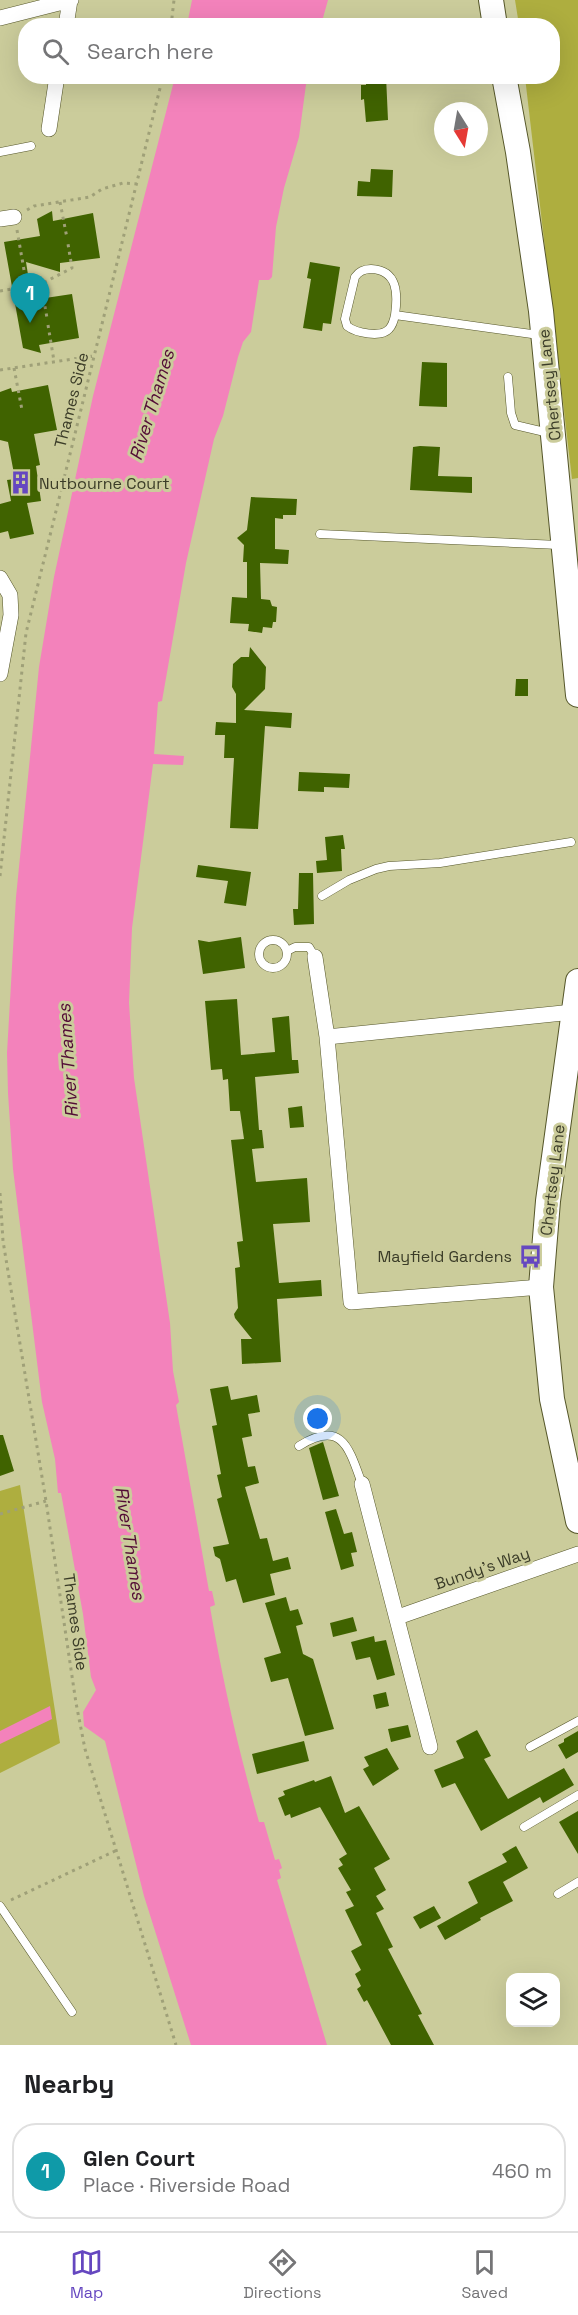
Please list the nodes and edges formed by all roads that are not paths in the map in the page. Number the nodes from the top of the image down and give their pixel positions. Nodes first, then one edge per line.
1 (71, 0) edge
2 (491, 0) edge
3 (0, 18) edge
4 (68, 18) edge
5 (494, 18) edge
6 (56, 84) edge
7 (505, 84) edge
8 (49, 129) dead end
9 (31, 146) dead end
10 (0, 152) edge
11 (396, 315) junction
12 (544, 336) junction
13 (508, 377) dead end
14 (553, 433) junction
15 (320, 534) dead end
16 (564, 545) junction
17 (0, 578) edge
18 (0, 674) edge
19 (578, 695) edge
20 (571, 842) dead end
21 (322, 896) dead end
22 (287, 951) dead end
23 (315, 957) joint
24 (578, 981) edge
25 (573, 1012) junction
26 (327, 1037) junction
27 (541, 1287) junction
28 (299, 1446) dead end
29 (362, 1484) joint
30 (578, 1521) edge
31 (578, 1554) edge
32 (398, 1617) junction
33 (578, 1721) edge
34 (430, 1747) dead end
35 (530, 1748) dead end
36 (578, 1795) edge
37 (524, 1827) dead end
38 (578, 1881) edge
39 (558, 1894) dead end
40 (0, 1906) edge
41 (72, 2012) dead end

1 - 3 street
1 - 4 street
2 - 5 main road
6 - 8 street
7 - 12 main road, Chertsey Lane
9 - 10 lane
11 - 11 lane
11 - 12 lane
12 - 14 main road, Chertsey Lane
13 - 14 lane
14 - 16 main road, Chertsey Lane
15 - 16 lane
16 - 19 main road, Chertsey Lane
17 - 18 street
20 - 21 lane
22 - 23 lane
23 - 26 street
24 - 25 main road, Chertsey Lane
25 - 26 street
25 - 27 main road, Chertsey Lane
26 - 27 street
27 - 30 main road, Chertsey Lane
28 - 29 lane
29 - 32 street
31 - 32 street, Bundy's Way
32 - 34 street
33 - 35 lane
36 - 37 lane
38 - 39 lane
40 - 41 lane

